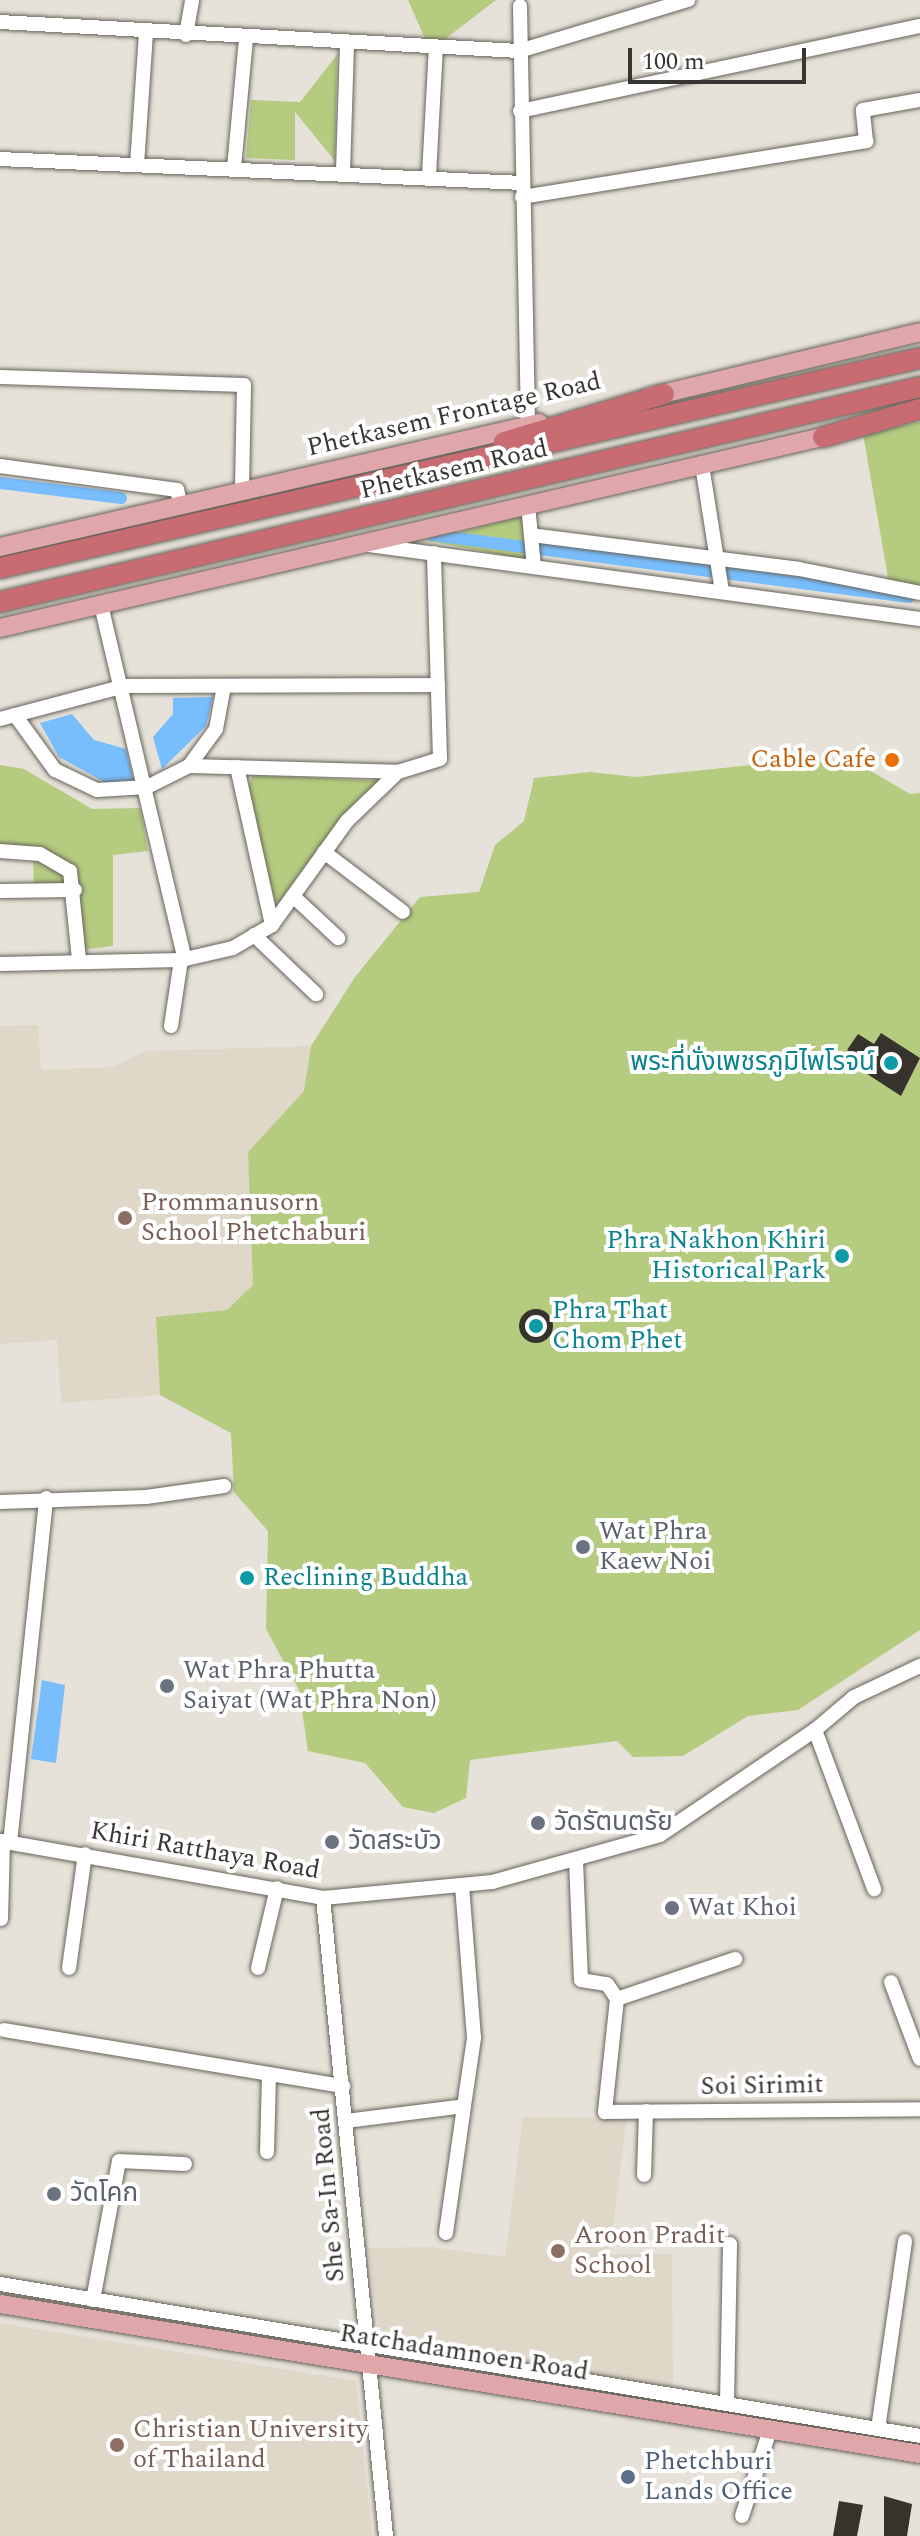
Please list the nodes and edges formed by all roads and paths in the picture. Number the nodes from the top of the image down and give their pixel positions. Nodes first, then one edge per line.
1 (192, 0) edge
2 (688, 0) edge
3 (520, 6) dead end
4 (0, 22) edge
5 (920, 26) edge
6 (146, 33) junction
7 (186, 35) junction
8 (246, 38) junction
9 (347, 44) junction
10 (436, 46) junction
11 (519, 51) junction
12 (920, 100) edge
13 (520, 111) junction
14 (0, 159) edge
15 (137, 165) junction
16 (234, 168) junction
17 (343, 172) junction
18 (429, 175) junction
19 (522, 190) junction
20 (916, 334) edge
21 (920, 358) edge
22 (0, 377) edge
23 (920, 387) edge
24 (664, 394) junction
25 (920, 412) edge
26 (528, 425) junction
27 (823, 437) joint
28 (702, 465) junction
29 (0, 466) edge
30 (242, 491) junction
31 (316, 498) junction
32 (181, 505) junction
33 (528, 505) junction
34 (531, 538) junction
35 (362, 544) junction
36 (0, 547) edge
37 (434, 553) junction
38 (717, 559) junction
39 (534, 564) junction
40 (0, 568) edge
41 (722, 591) junction
42 (920, 593) edge
43 (0, 602) edge
44 (101, 605) junction
45 (920, 619) edge
46 (0, 628) edge
47 (438, 685) junction
48 (125, 686) junction
49 (224, 686) junction
50 (7, 717) edge
51 (189, 766) junction
52 (237, 767) junction
53 (398, 772) junction
54 (147, 787) junction
55 (0, 851) edge
56 (324, 852) junction
57 (75, 890) junction
58 (0, 891) edge
59 (293, 896) junction
60 (403, 912) dead end
61 (272, 925) junction
62 (254, 935) junction
63 (338, 938) dead end
64 (79, 959) junction
65 (183, 960) junction
66 (0, 964) edge
67 (316, 994) dead end
68 (171, 1026) dead end
69 (224, 1486) dead end
70 (46, 1498) junction
71 (0, 1502) edge
72 (920, 1666) edge
73 (815, 1730) junction
74 (4, 1842) edge
75 (85, 1854) junction
76 (576, 1861) junction
77 (462, 1887) junction
78 (277, 1888) junction
79 (874, 1889) dead end
80 (323, 1898) junction
81 (1, 1919) edge
82 (735, 1959) dead end
83 (69, 1968) dead end
84 (258, 1968) dead end
85 (891, 1982) dead end
86 (617, 1999) junction
87 (4, 2030) dead end
88 (920, 2059) edge
89 (269, 2074) junction
90 (343, 2086) junction
91 (464, 2106) junction
92 (920, 2109) edge
93 (646, 2111) junction
94 (346, 2121) junction
95 (267, 2152) dead end
96 (185, 2164) dead end
97 (644, 2175) dead end
98 (446, 2233) dead end
99 (905, 2241) dead end
100 (730, 2244) dead end
101 (0, 2284) edge
102 (93, 2300) junction
103 (0, 2304) edge
104 (367, 2355) junction
105 (473, 2360) junction
106 (470, 2380) junction
107 (648, 2399) junction
108 (727, 2402) junction
109 (770, 2430) junction
110 (886, 2436) junction
111 (920, 2436) edge
112 (920, 2454) edge
113 (742, 2516) dead end
114 (386, 2536) edge

1 - 7 street
2 - 11 street
3 - 11 street
4 - 6 street
5 - 13 street
6 - 7 street
6 - 15 street
7 - 8 street
8 - 9 street
8 - 16 street
9 - 10 street
9 - 17 street
10 - 11 street
10 - 18 street
11 - 13 street
12 - 19 street
13 - 19 street
14 - 15 street
15 - 16 street
16 - 17 street
17 - 18 street
18 - 19 street
19 - 26 street
20 - 24 main road, Phetkasem Frontage Road
21 - 31 highway, Phetkasem Road
22 - 30 street
23 - 43 highway, Phetkasem Road
24 - 26 main road, Phetkasem Frontage Road
24 - 31 highway
25 - 27 highway
26 - 30 main road, Phetkasem Frontage Road
27 - 28 main road
28 - 33 main road
28 - 38 street
29 - 32 street
30 - 32 main road, Phetkasem Frontage Road
31 - 40 highway, Phetkasem Road
32 - 36 main road, Phetkasem Frontage Road
33 - 34 street
33 - 35 main road
34 - 38 street
34 - 39 street
35 - 37 street
35 - 44 main road
37 - 39 street
37 - 47 street
38 - 41 street
38 - 42 street
39 - 41 street
41 - 45 street
44 - 46 main road
44 - 48 street
47 - 49 street
47 - 53 street
48 - 49 street
48 - 50 street
48 - 54 street
49 - 51 street
50 - 54 street
51 - 52 street
51 - 54 street
52 - 53 street
52 - 61 street
53 - 56 street
54 - 65 street
55 - 57 street
56 - 59 street
56 - 60 street
57 - 58 street
57 - 64 street
59 - 61 street
59 - 63 street
61 - 62 street
62 - 65 street
62 - 67 street
64 - 65 street
64 - 66 street
65 - 68 street
69 - 70 street
70 - 71 street
70 - 74 street
72 - 73 street, Khiri Ratthaya Road
73 - 76 street, Khiri Ratthaya Road
73 - 79 street
74 - 75 street, Khiri Ratthaya Road
74 - 81 street
75 - 78 street, Khiri Ratthaya Road
75 - 83 street
76 - 77 street, Khiri Ratthaya Road
76 - 86 street
77 - 80 street, Khiri Ratthaya Road
77 - 91 street
78 - 80 street, Khiri Ratthaya Road
78 - 84 street
80 - 90 street, She Sa-In Road
82 - 86 street
85 - 88 street
86 - 93 street, Soi Sirimit
87 - 89 street
89 - 90 street
89 - 95 street
90 - 94 street, She Sa-In Road
91 - 94 street
91 - 98 street
92 - 93 street, Soi Sirimit
93 - 97 street
94 - 104 street, She Sa-In Road
96 - 102 street
99 - 110 street
100 - 108 street
101 - 102 street
102 - 104 street
103 - 104 main road, Ratchadamnoen Road
104 - 105 street
104 - 106 main road, Ratchadamnoen Road
104 - 114 street, She Sa-In Road
105 - 106 street
105 - 107 street
106 - 107 main road, Ratchadamnoen Road
107 - 108 street
107 - 109 main road, Ratchadamnoen Road
108 - 110 street
109 - 110 main road, Ratchadamnoen Road
109 - 113 street
110 - 111 street
110 - 112 main road, Ratchadamnoen Road

